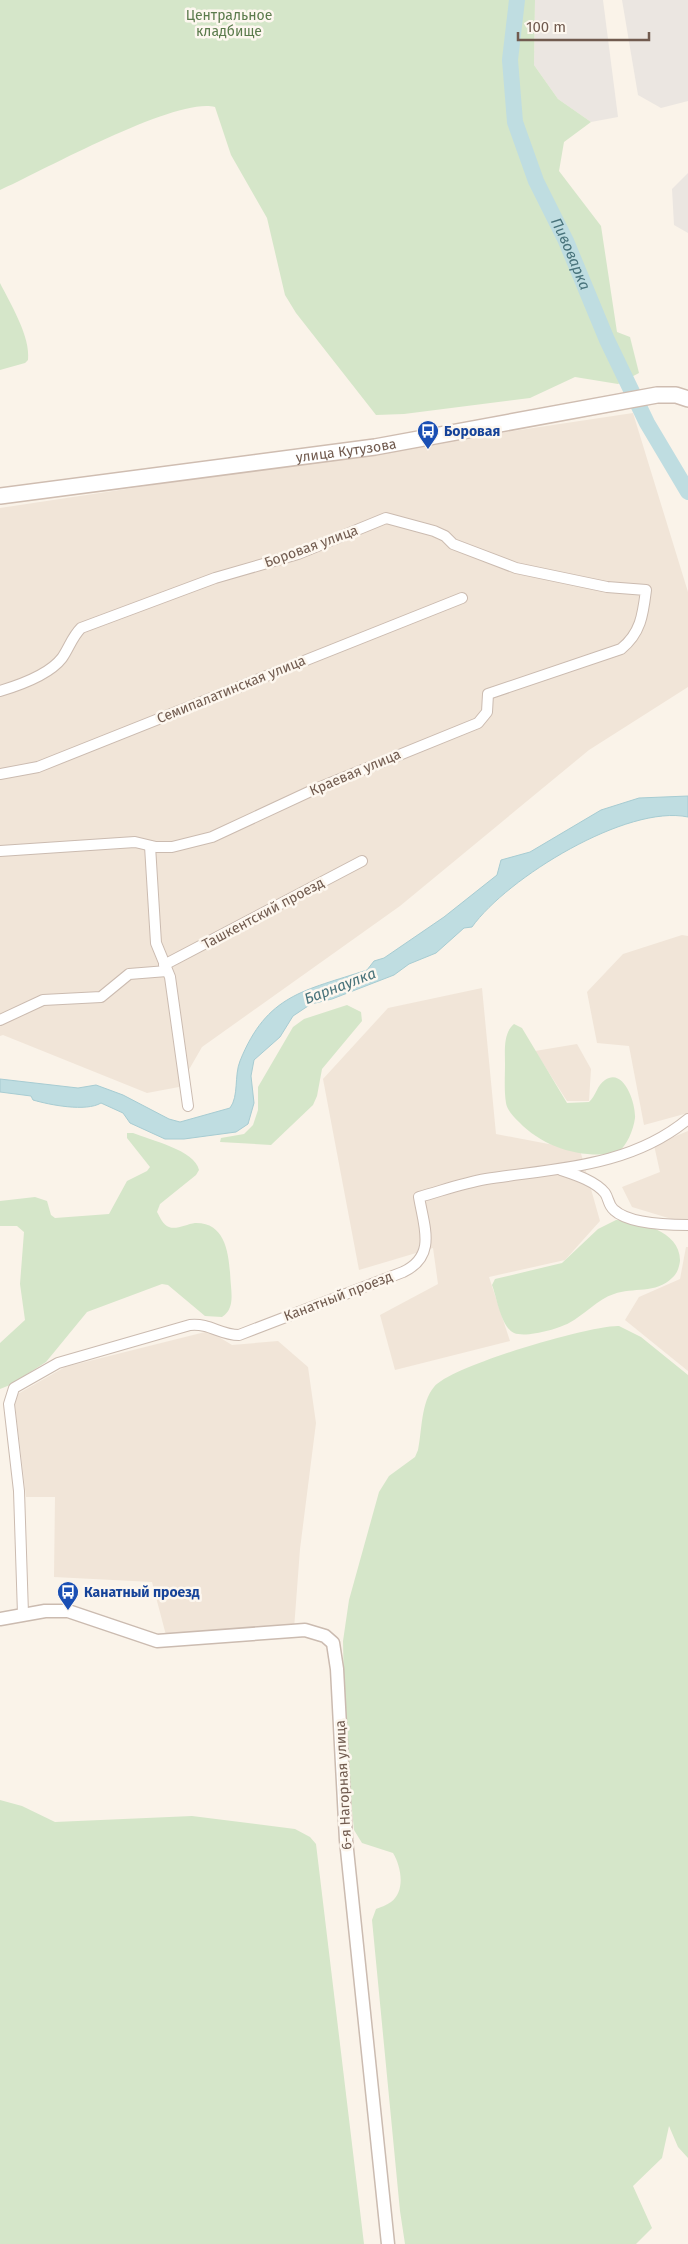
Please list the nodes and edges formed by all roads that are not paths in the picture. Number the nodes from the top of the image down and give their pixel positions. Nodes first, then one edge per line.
1 (688, 399) edge
2 (0, 496) edge
3 (646, 590) joint
4 (462, 598) dead end
5 (0, 691) edge
6 (0, 774) edge
7 (150, 846) junction
8 (0, 851) edge
9 (362, 861) dead end
10 (166, 968) junction
11 (0, 1020) edge
12 (188, 1106) dead end
13 (688, 1119) edge
14 (558, 1169) junction
15 (688, 1225) edge
16 (23, 1614) junction
17 (0, 1620) edge
18 (388, 2244) edge

1 - 2 main road, улица Кутузова
3 - 5 street, Боровая улица
3 - 7 street, Краевая улица
4 - 6 street, Семипалатинская улица
7 - 8 street, Краевая улица
7 - 10 street
9 - 10 street, Ташкентский проезд
10 - 11 street, Ташкентский проезд
10 - 12 street
13 - 14 street, Канатный проезд
14 - 15 street
14 - 16 street, Канатный проезд
16 - 17 street
16 - 18 street, 6-я Нагорная улица

